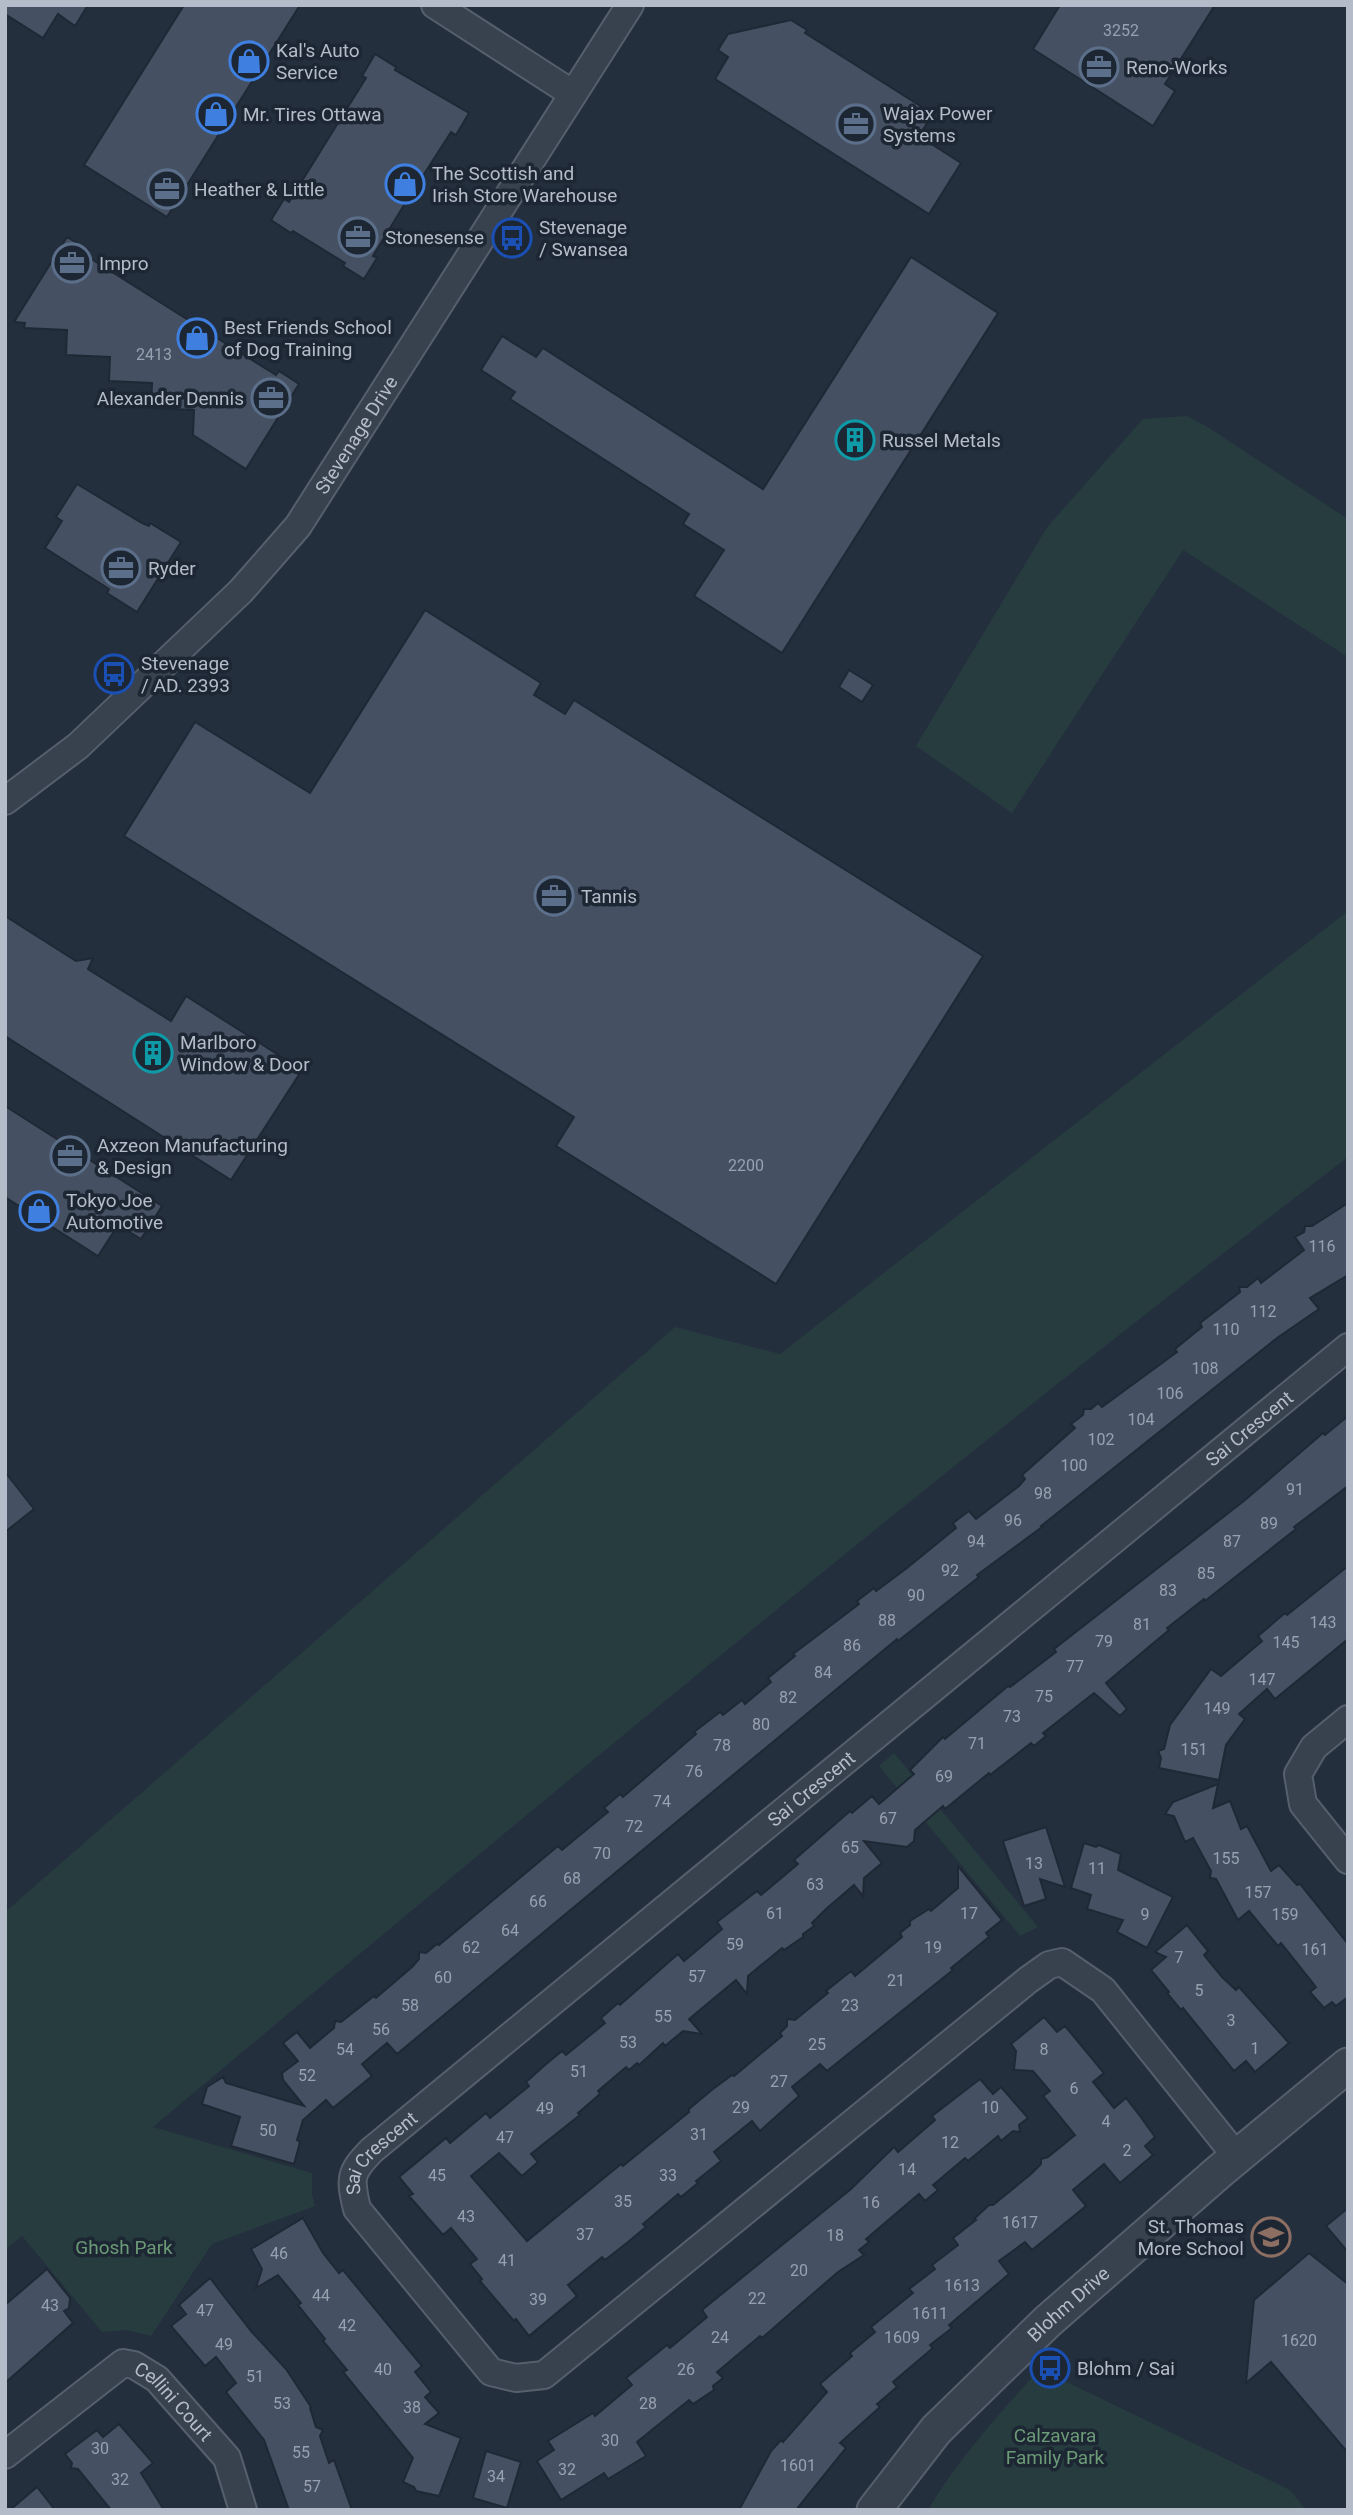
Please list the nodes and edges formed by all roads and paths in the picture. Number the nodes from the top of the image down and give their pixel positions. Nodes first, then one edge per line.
1 (435, 5) edge
2 (630, 5) edge
3 (573, 94) junction
4 (5, 801) edge
5 (1348, 1346) edge
6 (1348, 1719) edge
7 (1348, 1860) edge
8 (1348, 2065) edge
9 (1237, 2157) junction
10 (5, 2455) edge
11 (243, 2510) edge
12 (874, 2510) edge

1 - 3 street
2 - 3 street, Stevenage Drive
3 - 4 street, Stevenage Drive
5 - 9 street, Sai Crescent
6 - 7 street
8 - 9 street, Blohm Drive
9 - 12 street, Blohm Drive
10 - 11 street, Cellini Court

